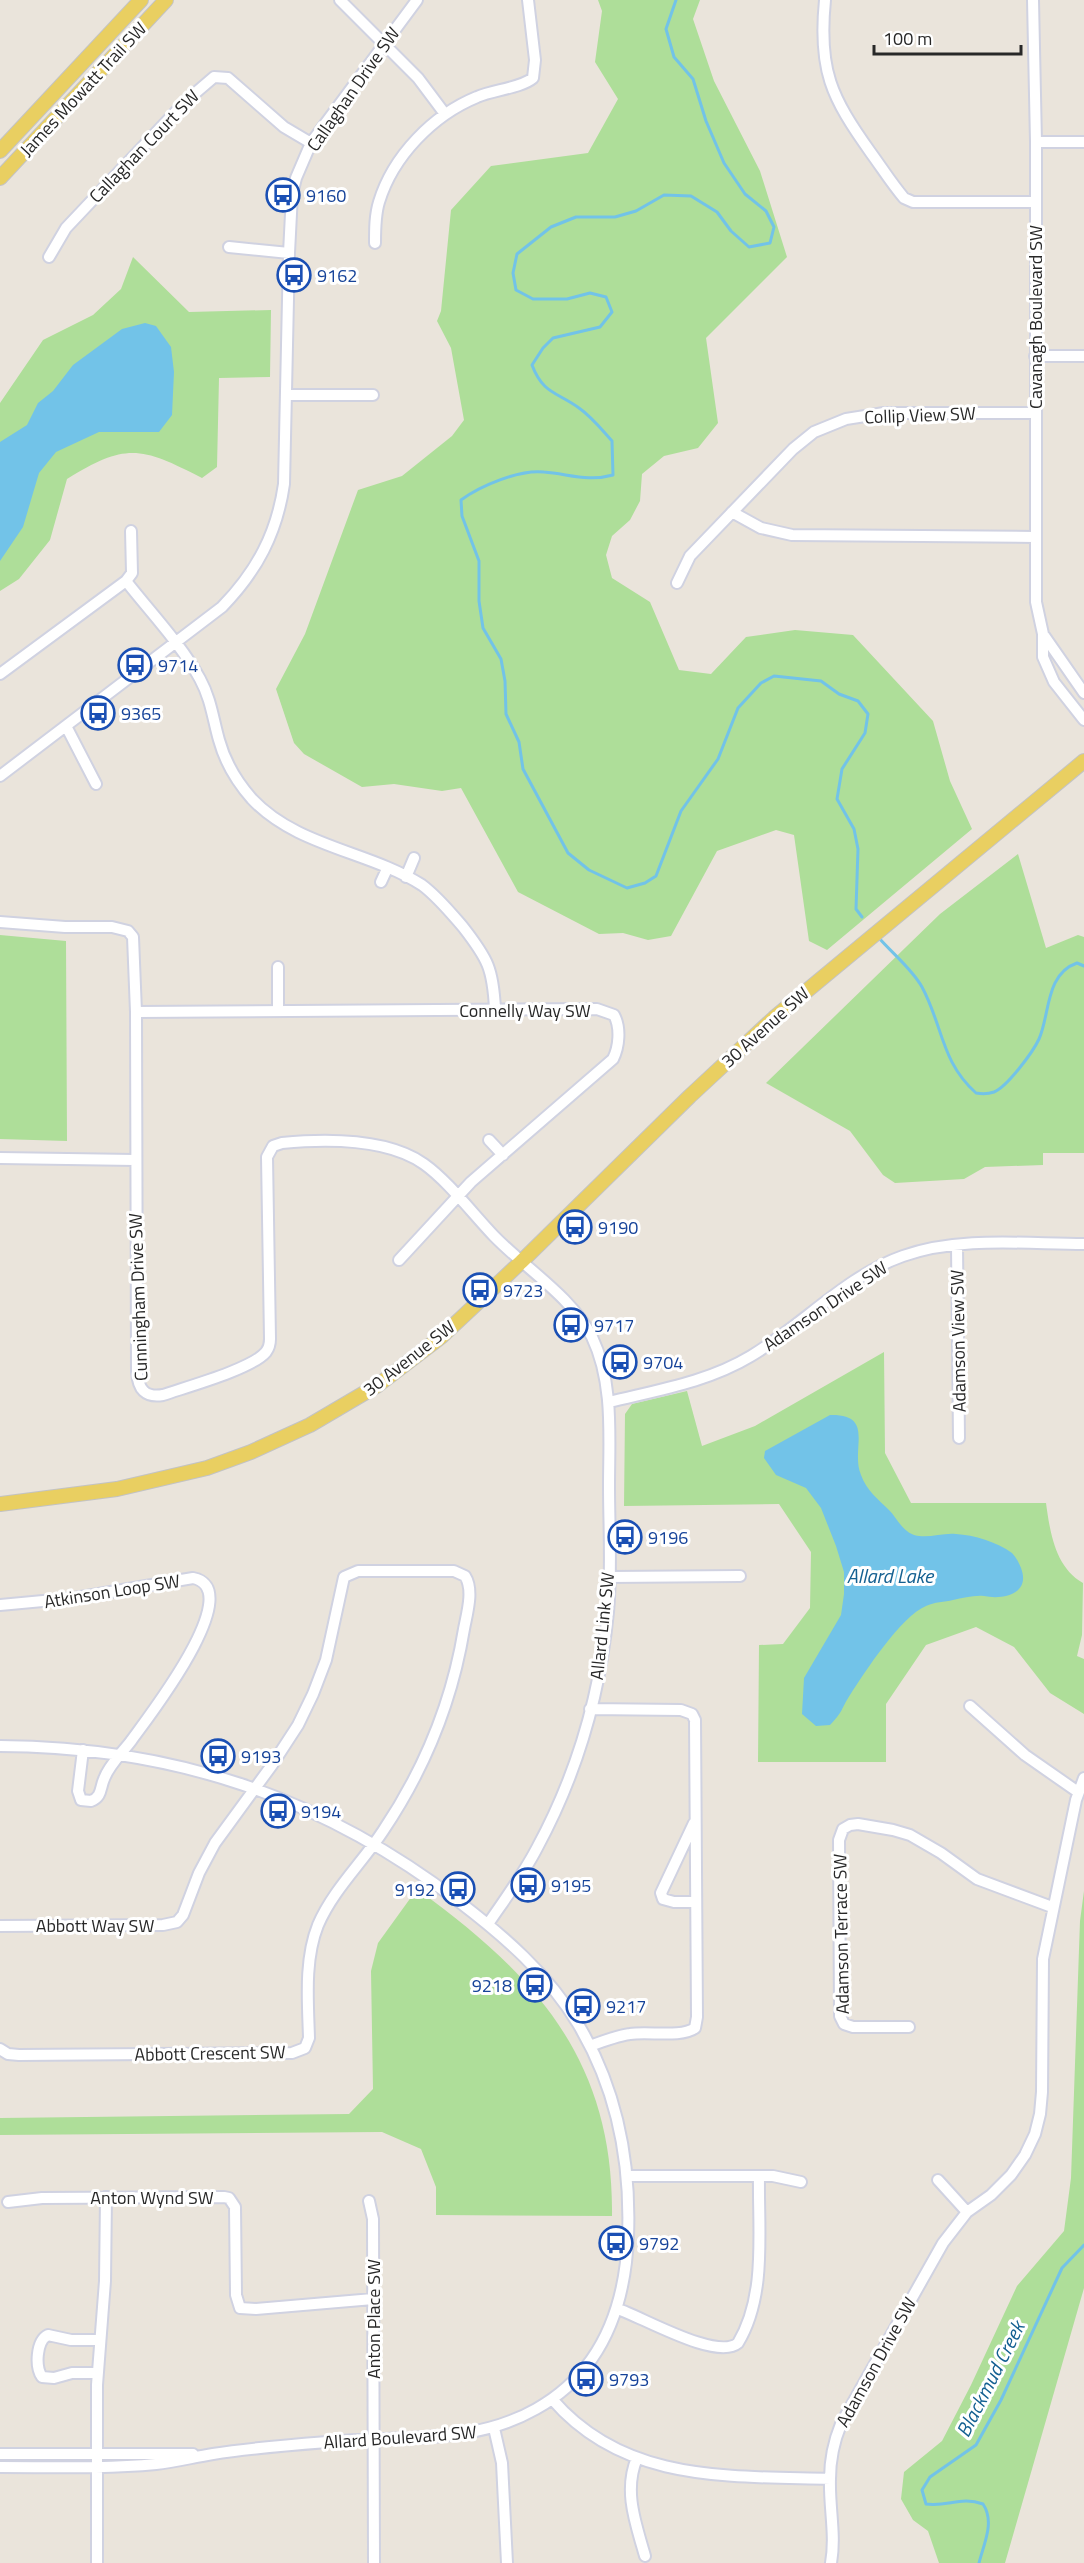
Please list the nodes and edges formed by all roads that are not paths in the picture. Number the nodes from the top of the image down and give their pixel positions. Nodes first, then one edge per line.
1 (141, 0) edge
2 (166, 0) edge
3 (340, 0) edge
4 (417, 0) edge
5 (528, 0) edge
6 (825, 0) edge
7 (1033, 0) edge
8 (383, 44) junction
9 (445, 114) junction
10 (1036, 142) junction
11 (1084, 142) edge
12 (311, 143) junction
13 (0, 151) edge
14 (0, 178) edge
15 (1036, 202) junction
16 (375, 243) dead end
17 (229, 247) dead end
18 (289, 253) junction
19 (49, 257) dead end
20 (1035, 356) junction
21 (1084, 356) edge
22 (286, 395) junction
23 (373, 395) dead end
24 (1035, 413) junction
25 (732, 512) junction
26 (131, 531) dead end
27 (1035, 537) junction
28 (126, 582) junction
29 (677, 584) dead end
30 (1042, 634) junction
31 (175, 644) junction
32 (0, 675) edge
33 (1084, 693) edge
34 (1084, 720) edge
35 (66, 726) junction
36 (1084, 761) edge
37 (1084, 771) edge
38 (0, 776) edge
39 (96, 784) dead end
40 (414, 858) dead end
41 (387, 869) junction
42 (953, 872) junction
43 (406, 877) junction
44 (381, 882) dead end
45 (0, 922) edge
46 (278, 967) dead end
47 (495, 1009) junction
48 (278, 1010) junction
49 (136, 1011) junction
50 (489, 1140) dead end
51 (503, 1155) junction
52 (0, 1158) edge
53 (135, 1160) junction
54 (458, 1198) junction
55 (1084, 1244) edge
56 (957, 1245) junction
57 (399, 1260) dead end
58 (521, 1262) junction
59 (609, 1402) junction
60 (959, 1438) dead end
61 (0, 1504) edge
62 (740, 1576) dead end
63 (609, 1577) junction
64 (0, 1605) edge
65 (970, 1706) dead end
66 (590, 1709) junction
67 (0, 1746) edge
68 (83, 1750) junction
69 (122, 1754) junction
70 (1084, 1778) edge
71 (255, 1788) junction
72 (1078, 1792) junction
73 (696, 1821) junction
74 (374, 1844) junction
75 (696, 1902) junction
76 (1053, 1907) junction
77 (488, 1924) junction
78 (0, 1926) edge
79 (909, 2027) dead end
80 (590, 2046) junction
81 (0, 2049) edge
82 (627, 2176) junction
83 (759, 2176) junction
84 (938, 2180) dead end
85 (801, 2182) dead end
86 (106, 2197) junction
87 (369, 2201) dead end
88 (8, 2202) dead end
89 (967, 2212) junction
90 (373, 2299) junction
91 (618, 2309) junction
92 (100, 2340) junction
93 (98, 2373) junction
94 (552, 2399) junction
95 (494, 2428) junction
96 (374, 2438) junction
97 (97, 2453) junction
98 (0, 2454) edge
99 (211, 2454) junction
100 (637, 2458) junction
101 (97, 2466) junction
102 (0, 2467) edge
103 (830, 2479) junction
104 (645, 2556) dead end
105 (97, 2563) edge
106 (374, 2563) edge
107 (507, 2563) edge
108 (831, 2563) edge

1 - 13 main road, James Mowatt Trail SW
2 - 14 main road, James Mowatt Trail SW
3 - 8 street
4 - 8 street, Callaghan Drive SW
5 - 9 street
6 - 15 street
7 - 10 street, Cavanagh Boulevard SW
8 - 9 street
8 - 12 street, Callaghan Drive SW
9 - 16 street
10 - 11 street
10 - 15 street, Cavanagh Boulevard SW
12 - 18 street, Callaghan Drive SW
12 - 19 street, Callaghan Court SW
15 - 20 street, Cavanagh Boulevard SW
17 - 18 street
18 - 22 street, Callaghan Drive SW
20 - 21 street
20 - 24 street, Cavanagh Boulevard SW
22 - 23 street
22 - 31 street, Callaghan Drive SW
24 - 25 street, Collip View SW
24 - 27 street, Cavanagh Boulevard SW
25 - 27 street
25 - 29 street, Collip View SW
26 - 28 street
27 - 30 street, Cavanagh Boulevard SW
28 - 31 street
28 - 32 street
30 - 33 street
30 - 34 street, Cavanagh Boulevard SW
31 - 35 street, Callaghan Drive SW
31 - 41 street
35 - 38 street, Callaghan Drive SW
35 - 39 street
36 - 42 main road, 30 Avenue SW
37 - 42 main road, 30 Avenue SW
40 - 43 street
41 - 43 street
41 - 44 street
42 - 58 main road, 30 Avenue SW
43 - 47 street
45 - 49 street, Cunningham Drive SW
46 - 48 street
47 - 48 street, Connelly Way SW
47 - 51 street, Connelly Way SW
48 - 49 street, Connelly Way SW
49 - 53 street, Cunningham Drive SW
50 - 51 street
51 - 54 street, Connelly Way SW
52 - 53 street
53 - 54 street, Cunningham Drive SW
54 - 57 street
54 - 58 street, Cunningham Drive SW
55 - 56 street, Adamson Drive SW
56 - 59 street, Adamson Drive SW
56 - 60 street, Adamson View SW
58 - 59 street, Allard Link SW
58 - 61 main road, 30 Avenue SW
59 - 63 street, Allard Link SW
62 - 63 street
63 - 66 street, Allard Link SW
64 - 69 street, Atkinson Loop SW
65 - 72 street
66 - 73 street
66 - 77 street, Allard Link SW
67 - 68 street, Allard Boulevard SW
68 - 69 street, Allard Boulevard SW
68 - 69 street
69 - 71 street, Allard Boulevard SW
70 - 72 street, Adamson Drive SW
71 - 74 street, Allard Boulevard SW
71 - 74 street
71 - 78 street, Abbott Way SW
72 - 76 street, Adamson Drive SW
73 - 75 street
73 - 75 street
74 - 77 street, Allard Boulevard SW
74 - 81 street, Abbott Crescent SW
75 - 80 street
76 - 79 street, Adamson Terrace SW
76 - 89 street, Adamson Drive SW
77 - 80 street, Allard Boulevard SW
80 - 82 street, Allard Boulevard SW
82 - 83 street
82 - 91 street, Allard Boulevard SW
83 - 85 street
83 - 91 street
84 - 89 street
86 - 88 street, Anton Wynd SW
86 - 90 street, Anton Wynd SW
86 - 92 street
87 - 90 street, Anton Place SW
89 - 103 street, Adamson Drive SW
90 - 96 street, Anton Place SW
91 - 94 street, Allard Boulevard SW
92 - 93 street
92 - 93 street
93 - 97 street
94 - 95 street, Allard Boulevard SW
94 - 100 street
95 - 96 street, Allard Boulevard SW
95 - 107 street
96 - 99 street, Allard Boulevard SW
96 - 106 street, Anton Place SW
97 - 98 street, Allard Boulevard SW
97 - 99 street, Allard Boulevard SW
97 - 101 street
99 - 101 street, Allard Boulevard SW
100 - 103 street
100 - 104 street
101 - 102 street, Allard Boulevard SW
101 - 105 street
103 - 108 street, Adamson Drive SW

